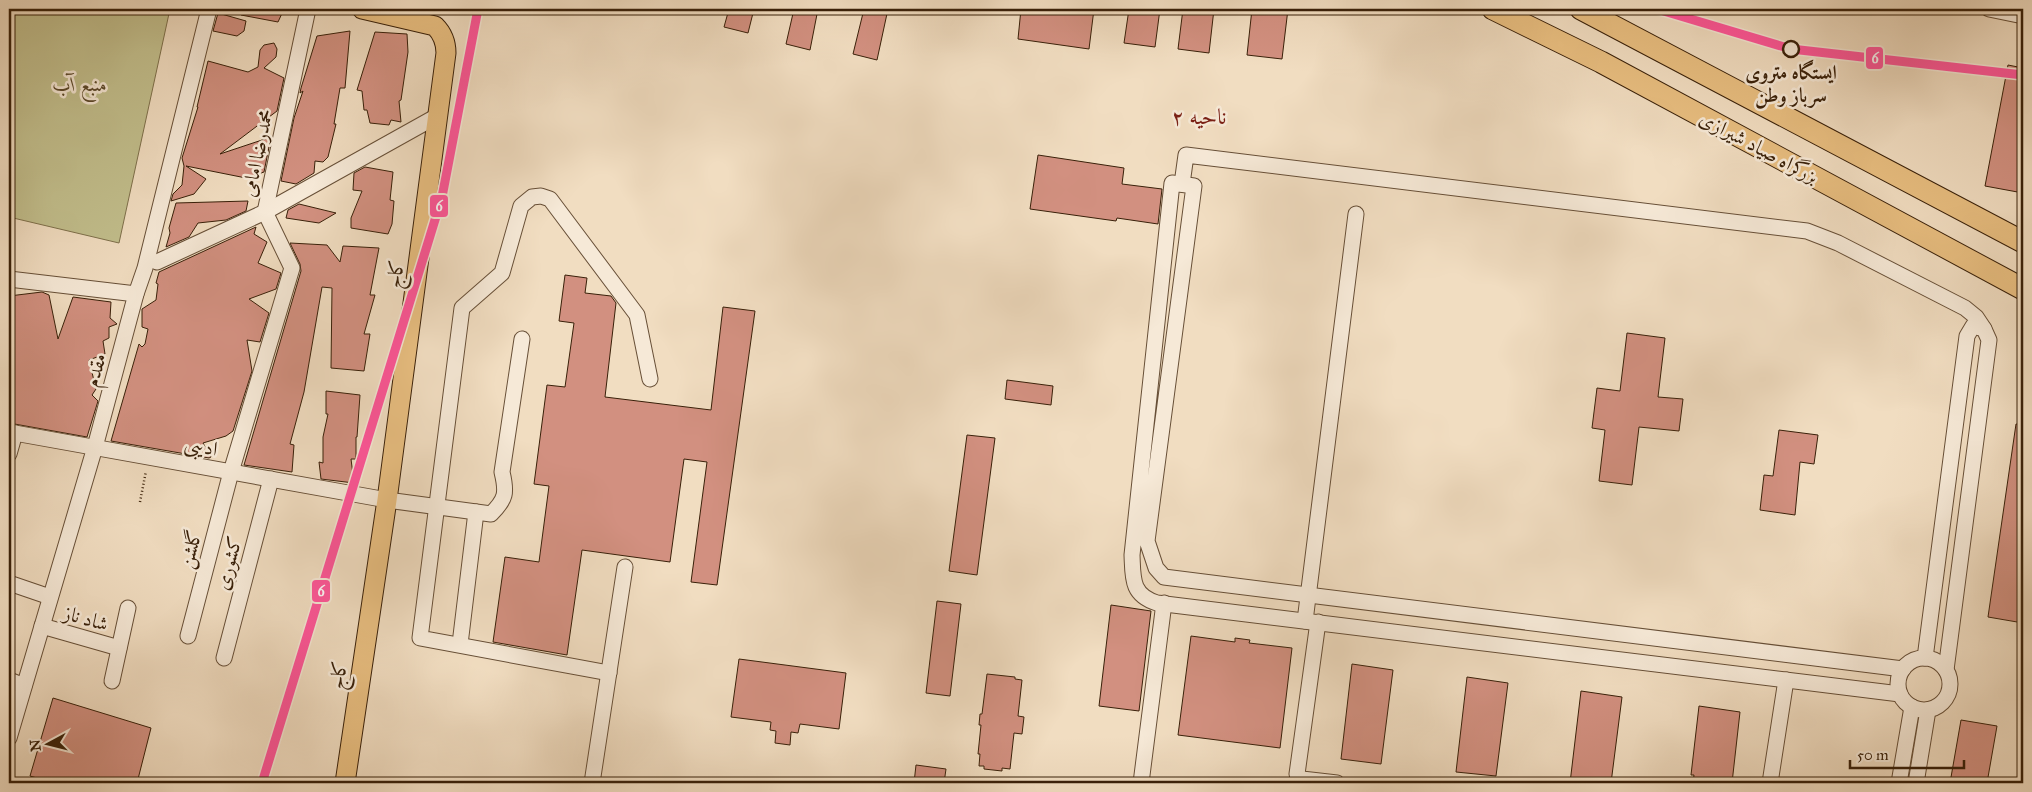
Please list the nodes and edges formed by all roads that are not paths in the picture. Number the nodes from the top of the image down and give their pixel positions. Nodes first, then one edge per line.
1 (209, 9) edge
2 (308, 9) edge
3 (362, 9) edge
4 (1493, 9) edge
5 (1581, 9) edge
6 (1989, 9) edge
7 (2015, 13) edge
8 (439, 115) junction
9 (1182, 184) junction
10 (265, 212) junction
11 (1356, 214) dead end
12 (2023, 242) edge
13 (157, 262) dead end
14 (9, 279) edge
15 (2023, 289) edge
16 (136, 294) junction
17 (1984, 329) junction
18 (522, 339) dead end
19 (650, 379) dead end
20 (12, 432) edge
21 (95, 447) junction
22 (9, 454) edge
23 (231, 472) junction
24 (271, 479) junction
25 (387, 500) junction
26 (435, 506) junction
27 (476, 512) junction
28 (625, 566) dead end
29 (9, 583) edge
30 (1308, 596) junction
31 (50, 597) junction
32 (1164, 604) junction
33 (128, 608) dead end
34 (1311, 622) junction
35 (42, 626) junction
36 (188, 636) dead end
37 (1644, 637) junction
38 (460, 644) junction
39 (119, 648) junction
40 (224, 658) dead end
41 (1925, 658) junction
42 (1640, 662) junction
43 (1903, 669) junction
44 (1946, 670) junction
45 (609, 673) junction
46 (9, 680) edge
47 (1786, 680) junction
48 (112, 681) dead end
49 (24, 686) junction
50 (1900, 694) junction
51 (1912, 707) junction
52 (1928, 710) junction
53 (9, 738) edge
54 (345, 783) edge
55 (592, 783) edge
56 (1142, 783) edge
57 (1337, 783) edge
58 (1770, 783) edge
59 (1900, 783) edge
60 (1916, 783) edge

1 - 16 street, مقدم
2 - 10 street, محمدرضا امامی
3 - 8 main road, کاج
4 - 15 highway, بزرگراه صیاد شیرازی
5 - 12 highway, بزرگراه صیاد شیرازی
6 - 7 street
8 - 10 street
8 - 25 main road, کاج
9 - 17 street
9 - 30 street
9 - 32 street
10 - 13 street
10 - 23 street, محمدرضا امامی
11 - 30 street
14 - 16 street
16 - 21 street, مقدم
17 - 41 street
17 - 44 street
18 - 27 street
19 - 26 street
20 - 21 street, ادیبی
20 - 22 street
21 - 23 street, ادیبی
21 - 31 street, مقدم
23 - 24 street, ادیبی
23 - 36 street, گلشن
24 - 25 street, ادیبی
24 - 40 street, کشوری
25 - 26 street, ادیبی
25 - 54 main road, کاج
26 - 27 street, ادیبی
26 - 38 street
27 - 38 street
28 - 45 street
29 - 31 street
30 - 34 street
30 - 37 street
31 - 35 street, مقدم
32 - 34 street
32 - 56 street
33 - 39 street
34 - 42 street
34 - 57 street
35 - 39 street, شاد ناز
35 - 49 street, مقدم
37 - 42 street
37 - 43 street
38 - 45 street
39 - 48 street
41 - 43 street
41 - 44 street
42 - 47 street
43 - 50 street
44 - 52 street
45 - 55 street
46 - 49 street
47 - 50 street
47 - 58 street
49 - 53 street, مقدم
50 - 51 street
51 - 52 street
51 - 59 street
52 - 60 street

